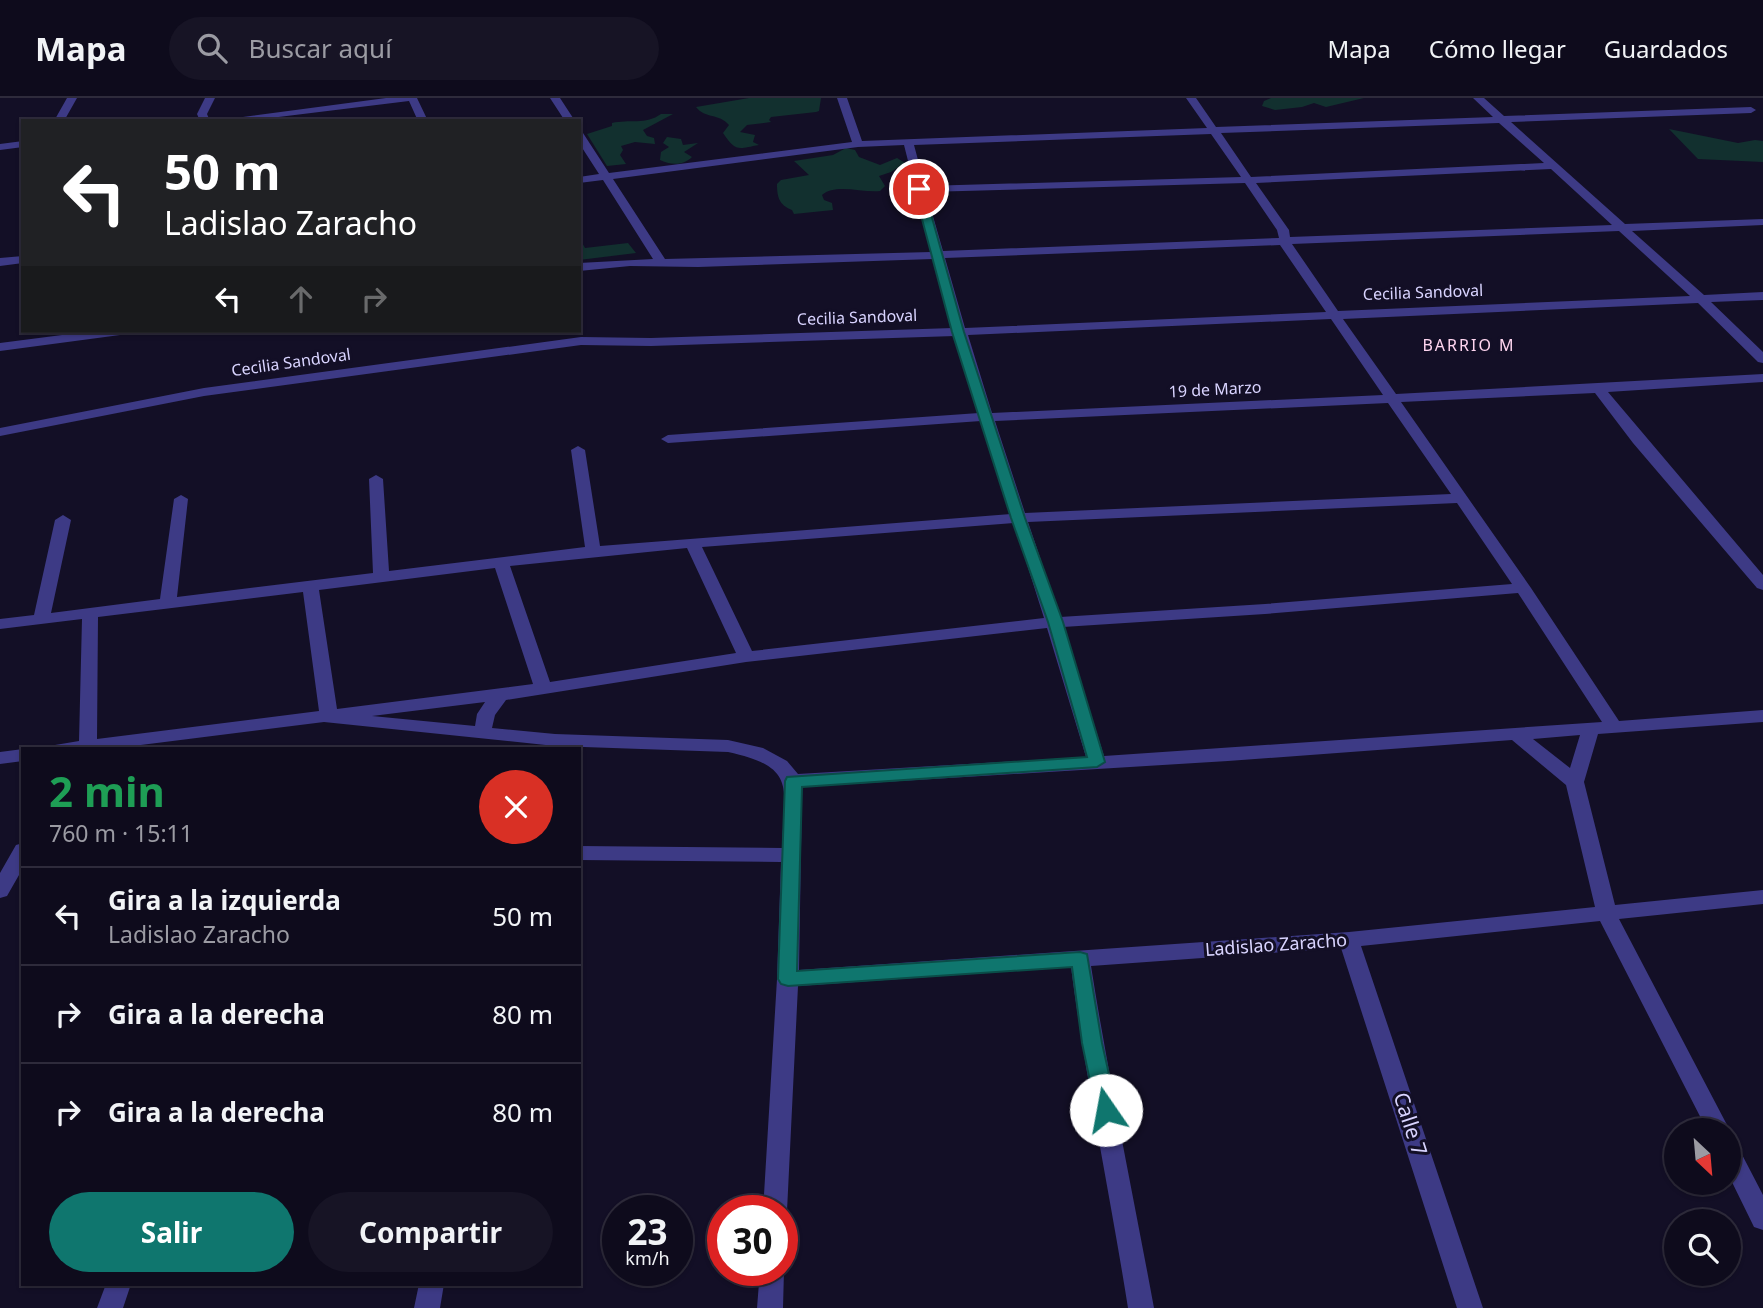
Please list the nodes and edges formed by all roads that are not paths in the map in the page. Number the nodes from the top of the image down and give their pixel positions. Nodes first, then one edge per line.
1 (72, 98) edge
2 (210, 98) edge
3 (411, 98) edge
4 (555, 98) edge
5 (842, 98) edge
6 (1191, 98) edge
7 (1478, 98) edge
8 (1734, 98) edge
9 (1751, 110) junction
10 (1503, 118) junction
11 (1763, 118) edge
12 (60, 119) edge
13 (204, 119) edge
14 (235, 119) edge
15 (423, 119) edge
16 (569, 119) edge
17 (1212, 130) junction
18 (581, 138) edge
19 (908, 142) junction
20 (21, 144) edge
21 (858, 144) junction
22 (0, 147) edge
23 (1555, 166) junction
24 (606, 177) junction
25 (581, 180) edge
26 (1248, 180) junction
27 (919, 189) junction
28 (1763, 222) edge
29 (1623, 228) junction
30 (1286, 242) junction
31 (936, 255) junction
32 (21, 259) edge
33 (0, 262) edge
34 (662, 263) junction
35 (581, 267) edge
36 (1763, 296) edge
37 (1700, 298) junction
38 (1333, 314) junction
39 (958, 332) junction
40 (105, 333) edge
41 (528, 333) edge
42 (0, 347) edge
43 (535, 347) junction
44 (1763, 359) edge
45 (1763, 378) edge
46 (1599, 389) junction
47 (1390, 398) junction
48 (985, 417) junction
49 (0, 432) edge
50 (668, 439) dead end
51 (578, 450) dead end
52 (376, 479) dead end
53 (1460, 498) junction
54 (181, 499) dead end
55 (1018, 518) junction
56 (63, 520) dead end
57 (692, 542) junction
58 (593, 551) junction
59 (501, 562) junction
60 (381, 576) junction
61 (310, 585) junction
62 (1763, 585) edge
63 (1524, 589) junction
64 (168, 603) junction
65 (90, 612) junction
66 (41, 619) junction
67 (1056, 622) junction
68 (0, 624) edge
69 (746, 657) junction
70 (543, 688) junction
71 (500, 695) junction
72 (1763, 716) edge
73 (329, 718) junction
74 (1614, 727) junction
75 (1591, 729) junction
76 (482, 734) junction
77 (1516, 734) junction
78 (553, 744) edge
79 (87, 747) edge
80 (21, 755) edge
81 (0, 758) edge
82 (1097, 762) junction
83 (793, 781) junction
84 (1575, 782) junction
85 (581, 853) edge
86 (21, 855) edge
87 (790, 855) junction
88 (0, 891) edge
89 (1763, 897) edge
90 (1607, 915) junction
91 (1349, 940) junction
92 (1080, 959) junction
93 (788, 979) junction
94 (1712, 1118) edge
95 (1741, 1176) edge
96 (776, 1195) edge
97 (1763, 1219) edge
98 (118, 1286) edge
99 (432, 1286) edge
100 (771, 1286) edge
101 (110, 1308) edge
102 (427, 1308) edge
103 (770, 1308) edge
104 (1141, 1308) edge
105 (1470, 1308) edge

1 - 12 street
2 - 13 street
3 - 14 street
3 - 15 street
4 - 16 street
5 - 21 street
6 - 17 street
7 - 10 street
8 - 9 street
9 - 10 street
9 - 11 street
10 - 17 street
10 - 23 street
17 - 19 street
17 - 26 street
18 - 24 street
19 - 21 street
19 - 27 street
20 - 22 street
21 - 24 street
23 - 26 street
23 - 29 street
24 - 25 street
24 - 34 street
26 - 27 street
26 - 30 street
27 - 31 street
28 - 29 street
29 - 30 street
29 - 37 street
30 - 31 street
30 - 38 street
31 - 34 street
31 - 39 street
32 - 33 street
34 - 35 street
36 - 37 street, Cecilia Sandoval
37 - 38 street, Cecilia Sandoval
37 - 44 street
38 - 39 street, Cecilia Sandoval
38 - 47 street
39 - 43 street, Cecilia Sandoval
39 - 48 street
40 - 42 street
41 - 43 street
43 - 49 street, Cecilia Sandoval
45 - 46 street, 19 de Marzo
46 - 47 street, 19 de Marzo
46 - 62 street
47 - 48 street, 19 de Marzo
47 - 53 street
48 - 50 street, 19 de Marzo
48 - 55 street
51 - 58 street
52 - 60 street
53 - 55 street
53 - 63 street
54 - 64 street
55 - 57 street
55 - 67 street
56 - 66 street
57 - 58 street
57 - 69 street
58 - 59 street
59 - 60 street
59 - 70 street
60 - 61 street
61 - 64 street
61 - 73 street
63 - 67 street
63 - 74 street
64 - 65 street
65 - 66 street
65 - 79 street
66 - 68 street
67 - 69 street
67 - 82 street
69 - 70 street
70 - 71 street
71 - 73 street
71 - 76 street
72 - 74 street
73 - 76 street
73 - 79 street
74 - 75 street
75 - 77 street
75 - 84 street
76 - 78 street
77 - 82 street
77 - 84 street
78 - 83 street
80 - 81 street
82 - 83 street
83 - 87 street
84 - 90 street
85 - 87 street
86 - 88 street
87 - 93 street
89 - 90 street, Ladislao Zaracho
90 - 91 street, Ladislao Zaracho
90 - 94 street
91 - 92 street, Ladislao Zaracho
91 - 105 street, Calle 7
92 - 93 street, Ladislao Zaracho
92 - 104 street
93 - 96 street
95 - 97 street
98 - 101 street
99 - 102 street
100 - 103 street

